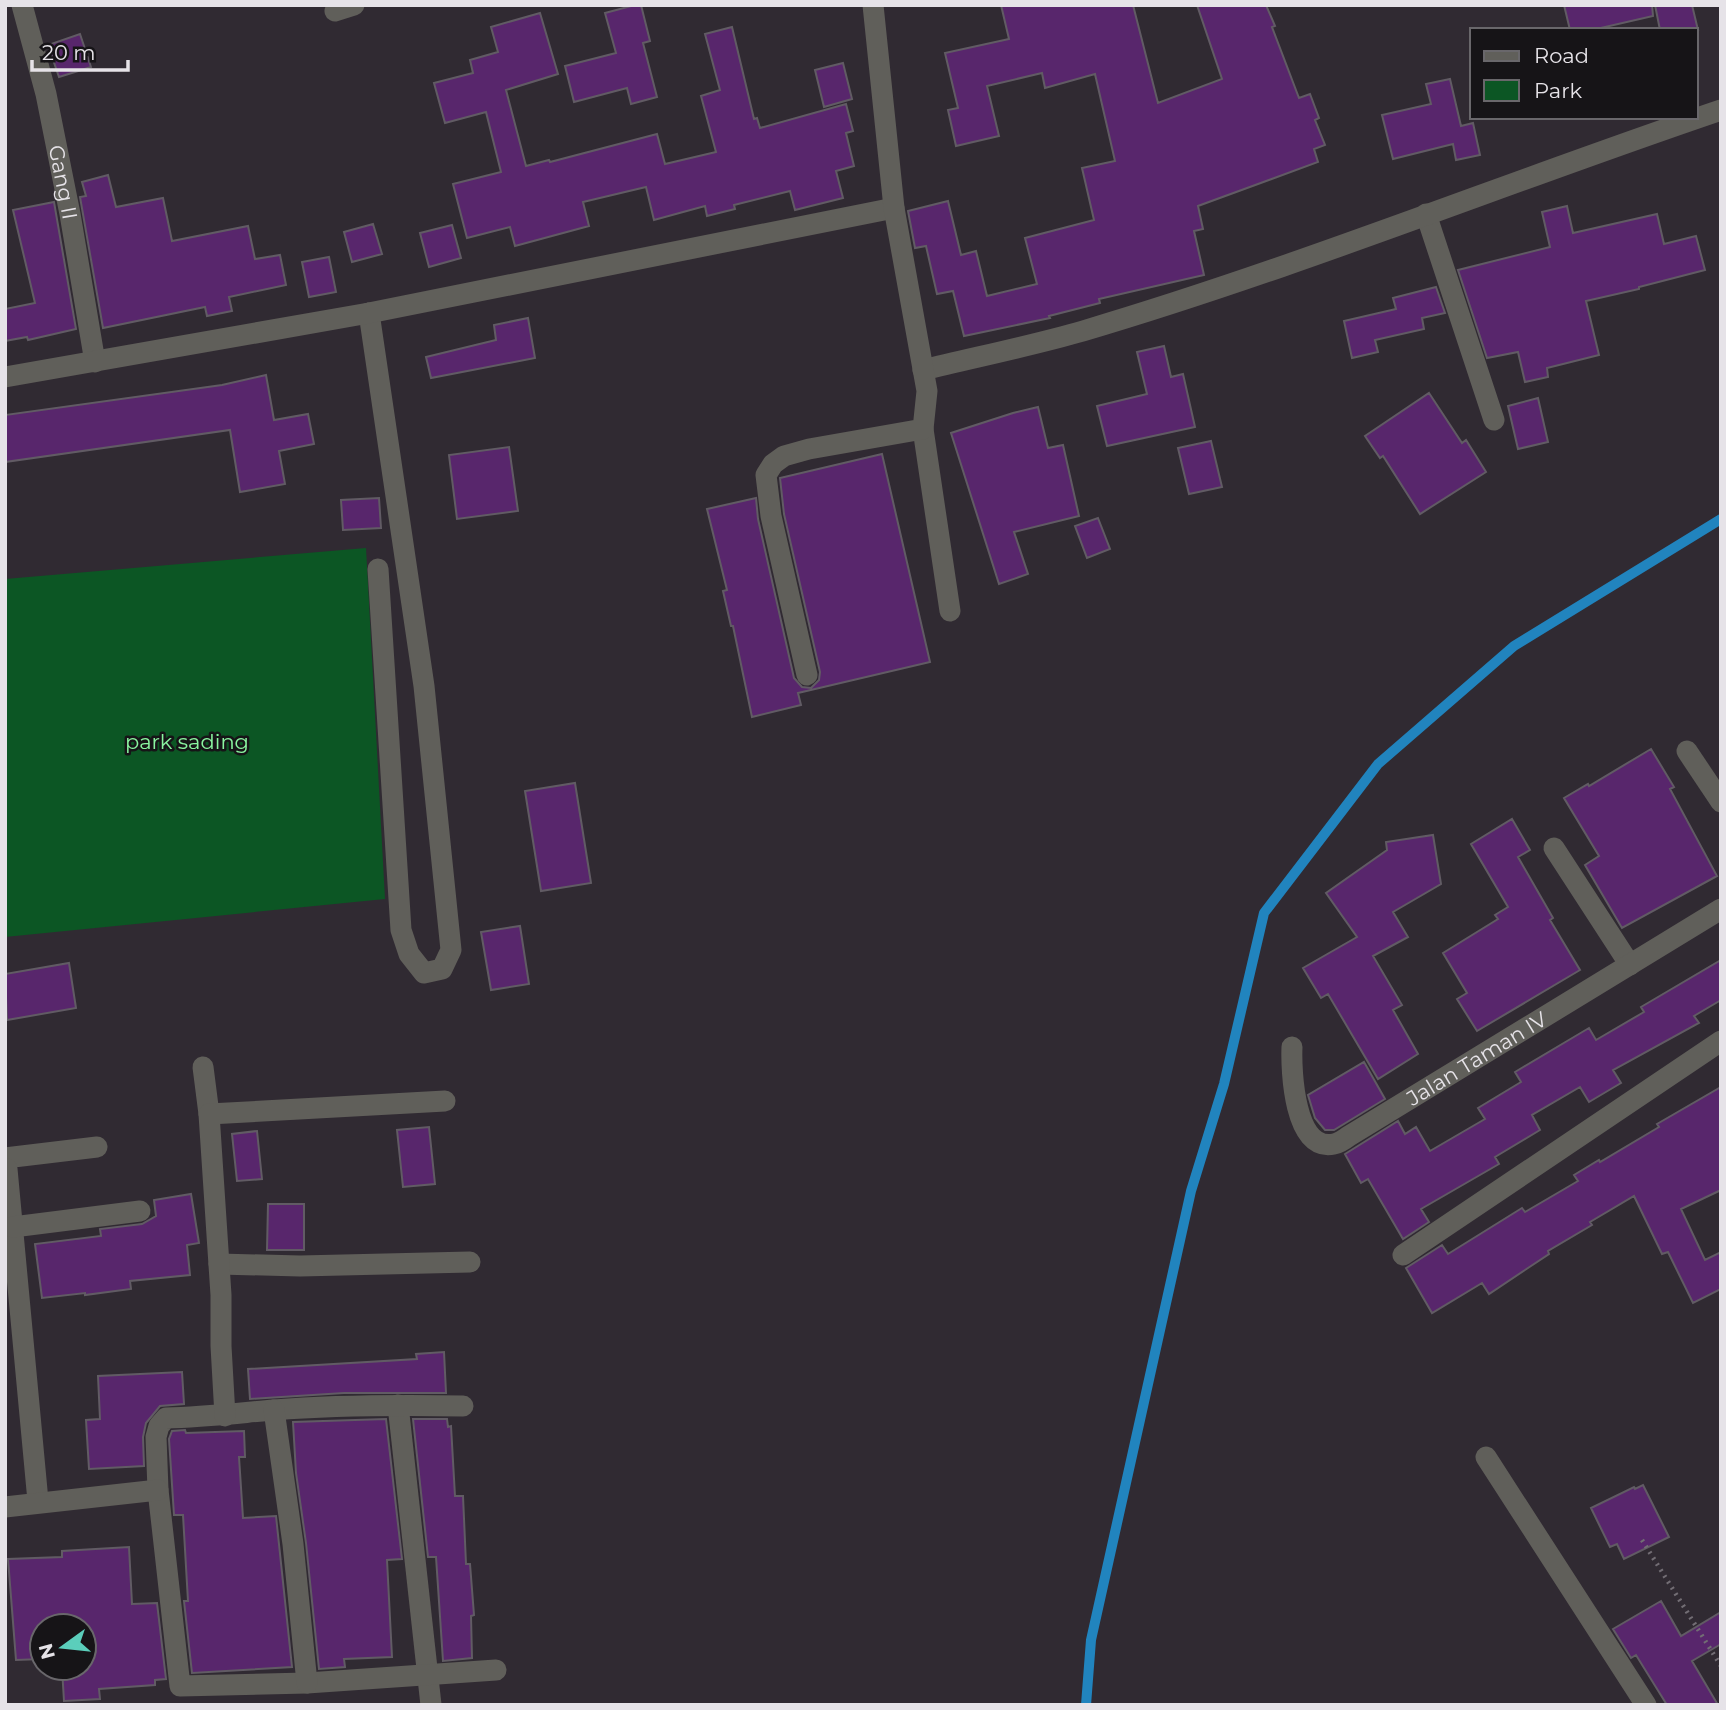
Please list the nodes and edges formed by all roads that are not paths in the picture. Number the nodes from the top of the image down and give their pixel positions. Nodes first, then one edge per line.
1 (22, 5) edge
2 (873, 5) edge
3 (1721, 110) edge
4 (1698, 118) edge
5 (1694, 119) edge
6 (894, 208) junction
7 (1426, 214) junction
8 (369, 313) junction
9 (95, 362) junction
10 (923, 370) junction
11 (5, 377) edge
12 (1494, 420) dead end
13 (923, 429) junction
14 (378, 569) dead end
15 (950, 611) dead end
16 (807, 675) dead end
17 (1687, 751) dead end
18 (1721, 802) edge
19 (1554, 848) dead end
20 (1721, 909) edge
21 (1630, 965) junction
22 (1721, 1041) edge
23 (1292, 1047) dead end
24 (203, 1067) dead end
25 (445, 1101) dead end
26 (209, 1114) junction
27 (97, 1147) dead end
28 (6, 1164) edge
29 (140, 1211) dead end
30 (13, 1227) junction
31 (1403, 1255) dead end
32 (470, 1262) dead end
33 (219, 1264) junction
34 (398, 1405) junction
35 (463, 1406) dead end
36 (274, 1410) junction
37 (225, 1416) junction
38 (1486, 1457) dead end
39 (158, 1490) junction
40 (38, 1502) junction
41 (5, 1507) edge
42 (496, 1670) dead end
43 (427, 1676) junction
44 (307, 1683) junction
45 (182, 1695) edge
46 (430, 1705) edge
47 (1646, 1705) edge

1 - 9 street, Gang II
2 - 6 street
3 - 4 street
5 - 7 street
6 - 8 street
6 - 10 street
7 - 10 street
7 - 12 street
8 - 9 street
8 - 14 street
9 - 11 street
10 - 13 street
13 - 15 street
13 - 16 street
17 - 18 street
19 - 21 street
20 - 21 street, Jalan Taman IV
21 - 23 street, Jalan Taman IV
22 - 31 street
24 - 26 street
25 - 26 street
26 - 33 street
27 - 28 street
28 - 30 street
29 - 30 street
30 - 40 street
32 - 33 street
33 - 37 street
34 - 35 street
34 - 36 street
34 - 43 street
36 - 37 street
36 - 44 street
37 - 39 street
38 - 47 street
39 - 40 street
39 - 45 street
40 - 41 street
42 - 43 street
43 - 44 street
43 - 46 street
44 - 45 street

